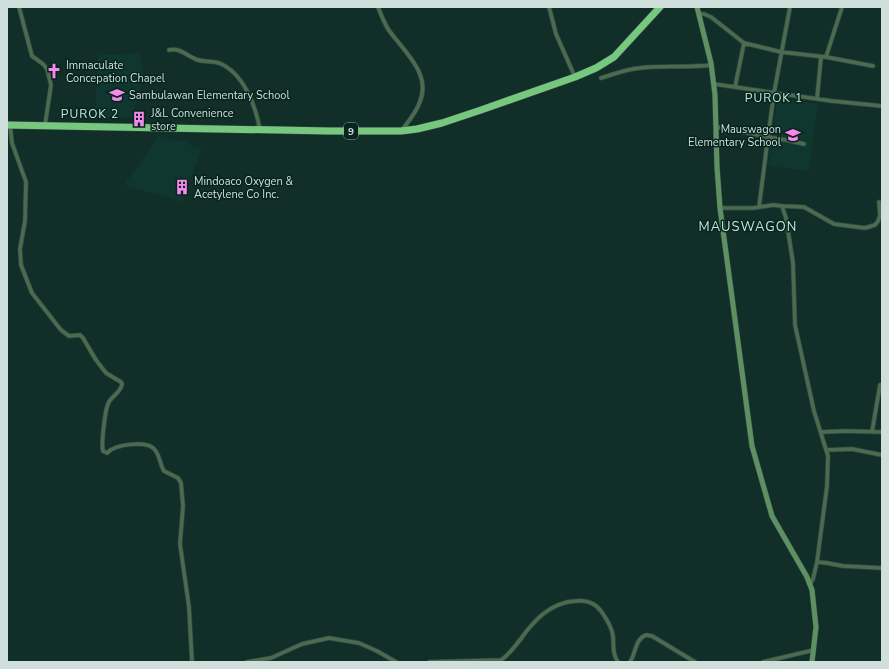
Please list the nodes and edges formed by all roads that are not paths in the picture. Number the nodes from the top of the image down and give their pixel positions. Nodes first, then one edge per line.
1 (19, 7) edge
2 (378, 7) edge
3 (549, 7) edge
4 (660, 7) edge
5 (697, 7) edge
6 (790, 7) edge
7 (842, 7) edge
8 (699, 14) junction
9 (744, 43) junction
10 (169, 50) dead end
11 (781, 52) junction
12 (823, 57) junction
13 (711, 65) junction
14 (874, 66) dead end
15 (575, 77) junction
16 (601, 78) dead end
17 (714, 84) junction
18 (735, 87) junction
19 (774, 94) junction
20 (817, 99) junction
21 (882, 106) edge
22 (9, 125) edge
23 (45, 125) junction
24 (717, 127) junction
25 (260, 130) junction
26 (401, 131) junction
27 (768, 137) junction
28 (804, 144) dead end
29 (879, 202) dead end
30 (782, 206) junction
31 (759, 207) junction
32 (720, 208) junction
33 (880, 385) dead end
34 (821, 432) junction
35 (872, 432) junction
36 (882, 432) edge
37 (826, 450) junction
38 (882, 455) edge
39 (817, 562) junction
40 (882, 568) edge
41 (810, 584) junction
42 (814, 650) junction
43 (192, 662) edge
44 (247, 662) edge
45 (396, 662) edge
46 (429, 662) edge
47 (618, 662) edge
48 (630, 662) edge
49 (696, 662) edge
50 (763, 662) edge
51 (812, 662) edge

1 - 23 street
2 - 26 street
3 - 15 street
4 - 15 highway, 9
5 - 8 street
6 - 11 street
7 - 12 street
8 - 9 street
8 - 13 street
9 - 11 street
9 - 18 street
10 - 25 street
11 - 12 street
11 - 19 street
12 - 14 street
12 - 20 street
13 - 16 street
13 - 17 street
15 - 26 highway, 9
17 - 18 street
17 - 24 street
18 - 19 street
19 - 20 street
19 - 27 street
20 - 21 street
22 - 23 highway, 9
22 - 43 street
23 - 25 highway, 9
24 - 27 street
24 - 32 street
25 - 26 highway, 9
27 - 28 street
27 - 31 street
29 - 30 street
30 - 31 street
30 - 34 street
31 - 32 street
32 - 41 street
33 - 35 street
34 - 35 street
34 - 37 street
35 - 36 street
37 - 38 street
37 - 39 street
39 - 40 street
39 - 41 street
41 - 42 street
42 - 50 street
42 - 51 street
44 - 45 street
46 - 47 street
48 - 49 street

